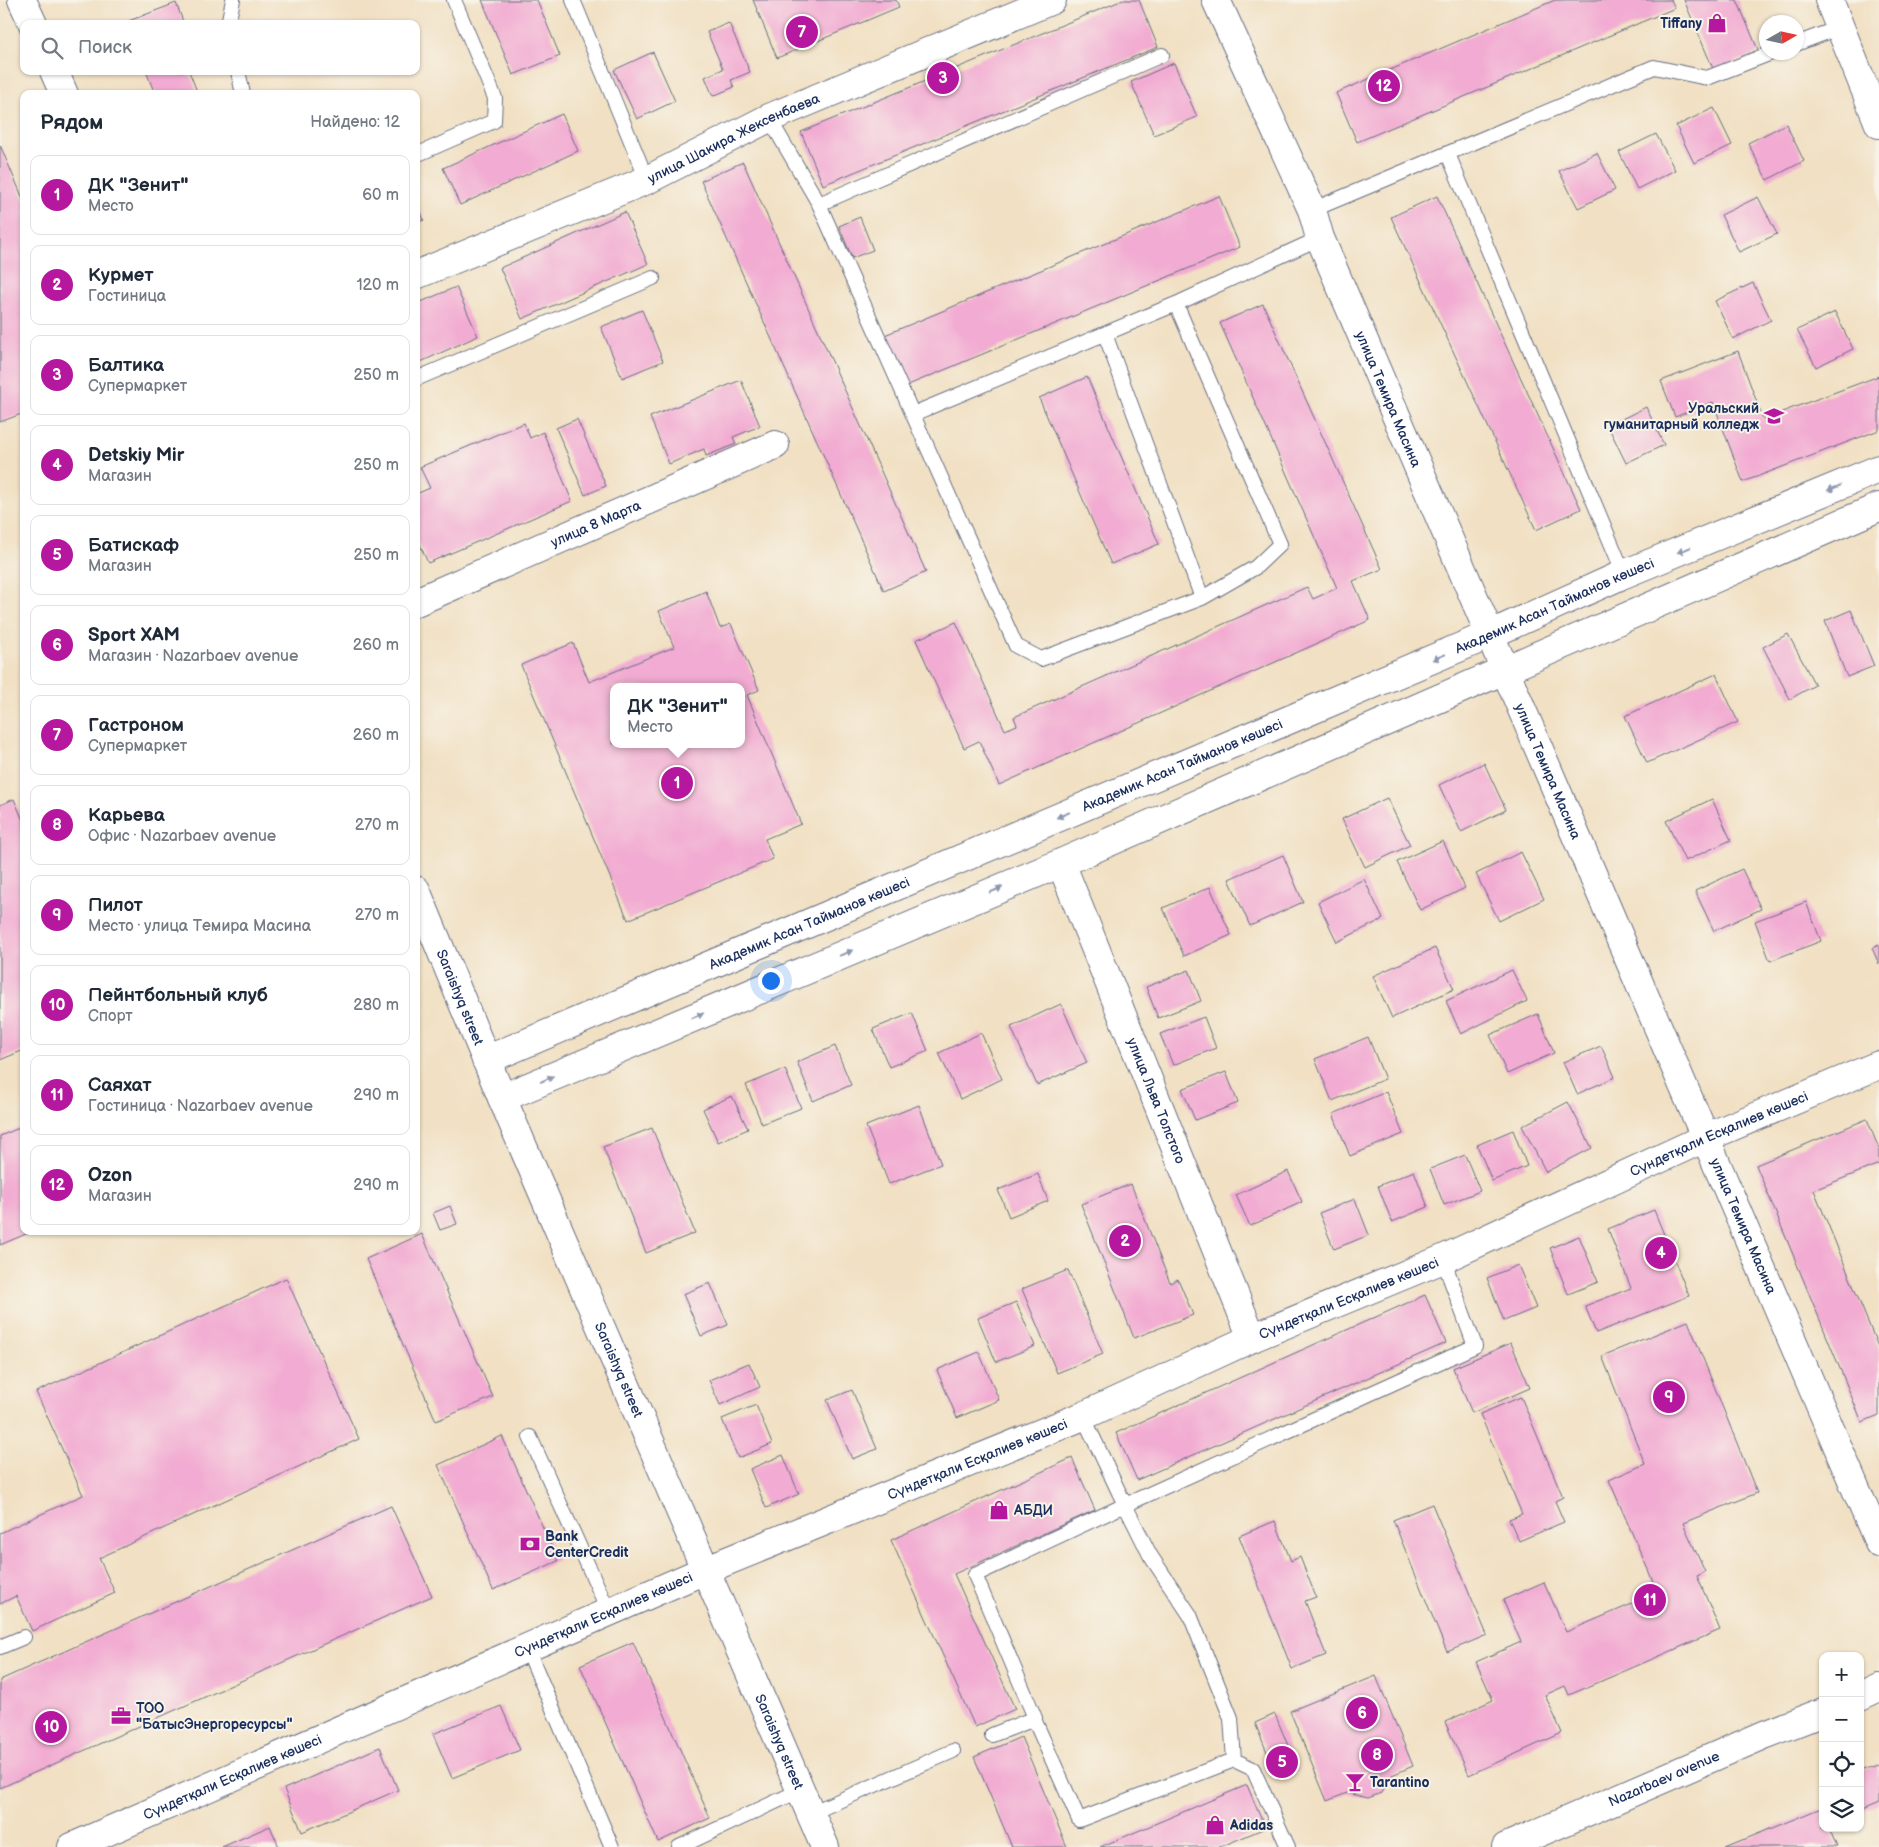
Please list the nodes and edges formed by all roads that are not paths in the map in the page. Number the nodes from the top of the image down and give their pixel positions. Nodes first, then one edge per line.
1 (22, 0) edge
2 (233, 0) edge
3 (454, 0) edge
4 (573, 0) edge
5 (1052, 0) edge
6 (1216, 0) edge
7 (1829, 0) edge
8 (31, 20) edge
9 (229, 20) edge
10 (1841, 27) junction
11 (1804, 41) edge
12 (1162, 56) dead end
13 (1759, 58) edge
14 (56, 75) edge
15 (239, 75) edge
16 (62, 90) edge
17 (242, 90) edge
18 (769, 118) junction
19 (1879, 124) edge
20 (420, 153) edge
21 (1448, 154) junction
22 (647, 180) junction
23 (818, 204) junction
24 (1312, 210) junction
25 (1320, 238) junction
26 (420, 273) edge
27 (653, 278) dead end
28 (1176, 304) junction
29 (1105, 334) junction
30 (420, 377) edge
31 (913, 414) junction
32 (775, 445) dead end
33 (1879, 469) edge
34 (1879, 507) edge
35 (1624, 574) junction
36 (1202, 598) junction
37 (420, 600) edge
38 (1489, 635) junction
39 (1504, 671) junction
40 (1061, 863) junction
41 (420, 900) edge
42 (486, 1060) junction
43 (1879, 1065) edge
44 (502, 1098) junction
45 (1707, 1137) junction
46 (1443, 1258) junction
47 (1252, 1338) junction
48 (1083, 1416) junction
49 (530, 1437) dead end
50 (1125, 1505) junction
51 (1879, 1543) edge
52 (705, 1570) junction
53 (609, 1612) junction
54 (24, 1637) dead end
55 (0, 1646) edge
56 (527, 1648) junction
57 (1879, 1688) edge
58 (1864, 1695) edge
59 (1819, 1714) edge
60 (1006, 1730) junction
61 (992, 1735) dead end
62 (953, 1751) dead end
63 (1234, 1760) junction
64 (806, 1802) junction
65 (72, 1847) edge
66 (612, 1847) edge
67 (679, 1847) edge
68 (825, 1847) edge
69 (1288, 1847) edge
70 (1506, 1847) edge

1 - 8 street
2 - 9 lane
3 - 20 lane
4 - 22 lane
5 - 18 street, улица Шакира Жексенбаева
6 - 24 street, улица Темира Масина
7 - 10 street
10 - 11 lane
10 - 19 street
12 - 23 lane
13 - 21 lane
14 - 16 street
15 - 17 lane
18 - 22 street, улица Шакира Жексенбаева
18 - 23 lane
21 - 24 lane
21 - 35 lane
22 - 26 street, улица Шакира Жексенбаева
23 - 31 lane
24 - 25 street, улица Темира Масина
25 - 28 lane
25 - 38 street, улица Темира Масина
27 - 30 lane
28 - 29 lane
28 - 36 lane
29 - 31 lane
29 - 36 lane
31 - 36 lane
32 - 37 street, улица 8 Марта
33 -> 35 street, Академик Асан Тайманов көшесі
34 - 39 street
35 - 38 street, Академик Асан Тайманов көшесі
38 - 39 street, улица Темира Масина
38 -> 42 street, Академик Асан Тайманов көшесі
39 - 40 street
39 - 45 street, улица Темира Масина
44 -> 40 street
40 - 47 street, улица Льва Толстого
41 - 42 street, Saraishyq street
42 - 44 street, Saraishyq street
43 - 45 street, Сүндетқали Есқалиев көшесі
44 - 52 street, Saraishyq street
45 - 46 street, Сүндетқали Есқалиев көшесі
45 - 51 street, улица Темира Масина
46 - 47 street, Сүндетқали Есқалиев көшесі
46 - 50 lane
47 - 48 street, Сүндетқали Есқалиев көшесі
48 - 50 lane
48 - 52 street, Сүндетқали Есқалиев көшесі
49 - 53 lane
50 - 60 lane
50 - 63 lane
52 - 53 street, Сүндетқали Есқалиев көшесі
52 - 64 street, Saraishyq street
53 - 56 street, Сүндетқали Есқалиев көшесі
54 - 55 lane
56 - 65 street, Сүндетқали Есқалиев көшесі
56 - 66 lane
57 - 58 street
59 - 70 street, Nazarbaev avenue
60 - 61 lane
60 - 63 lane
62 - 64 lane
63 - 69 lane
64 - 67 lane
64 - 68 street, Saraishyq street

